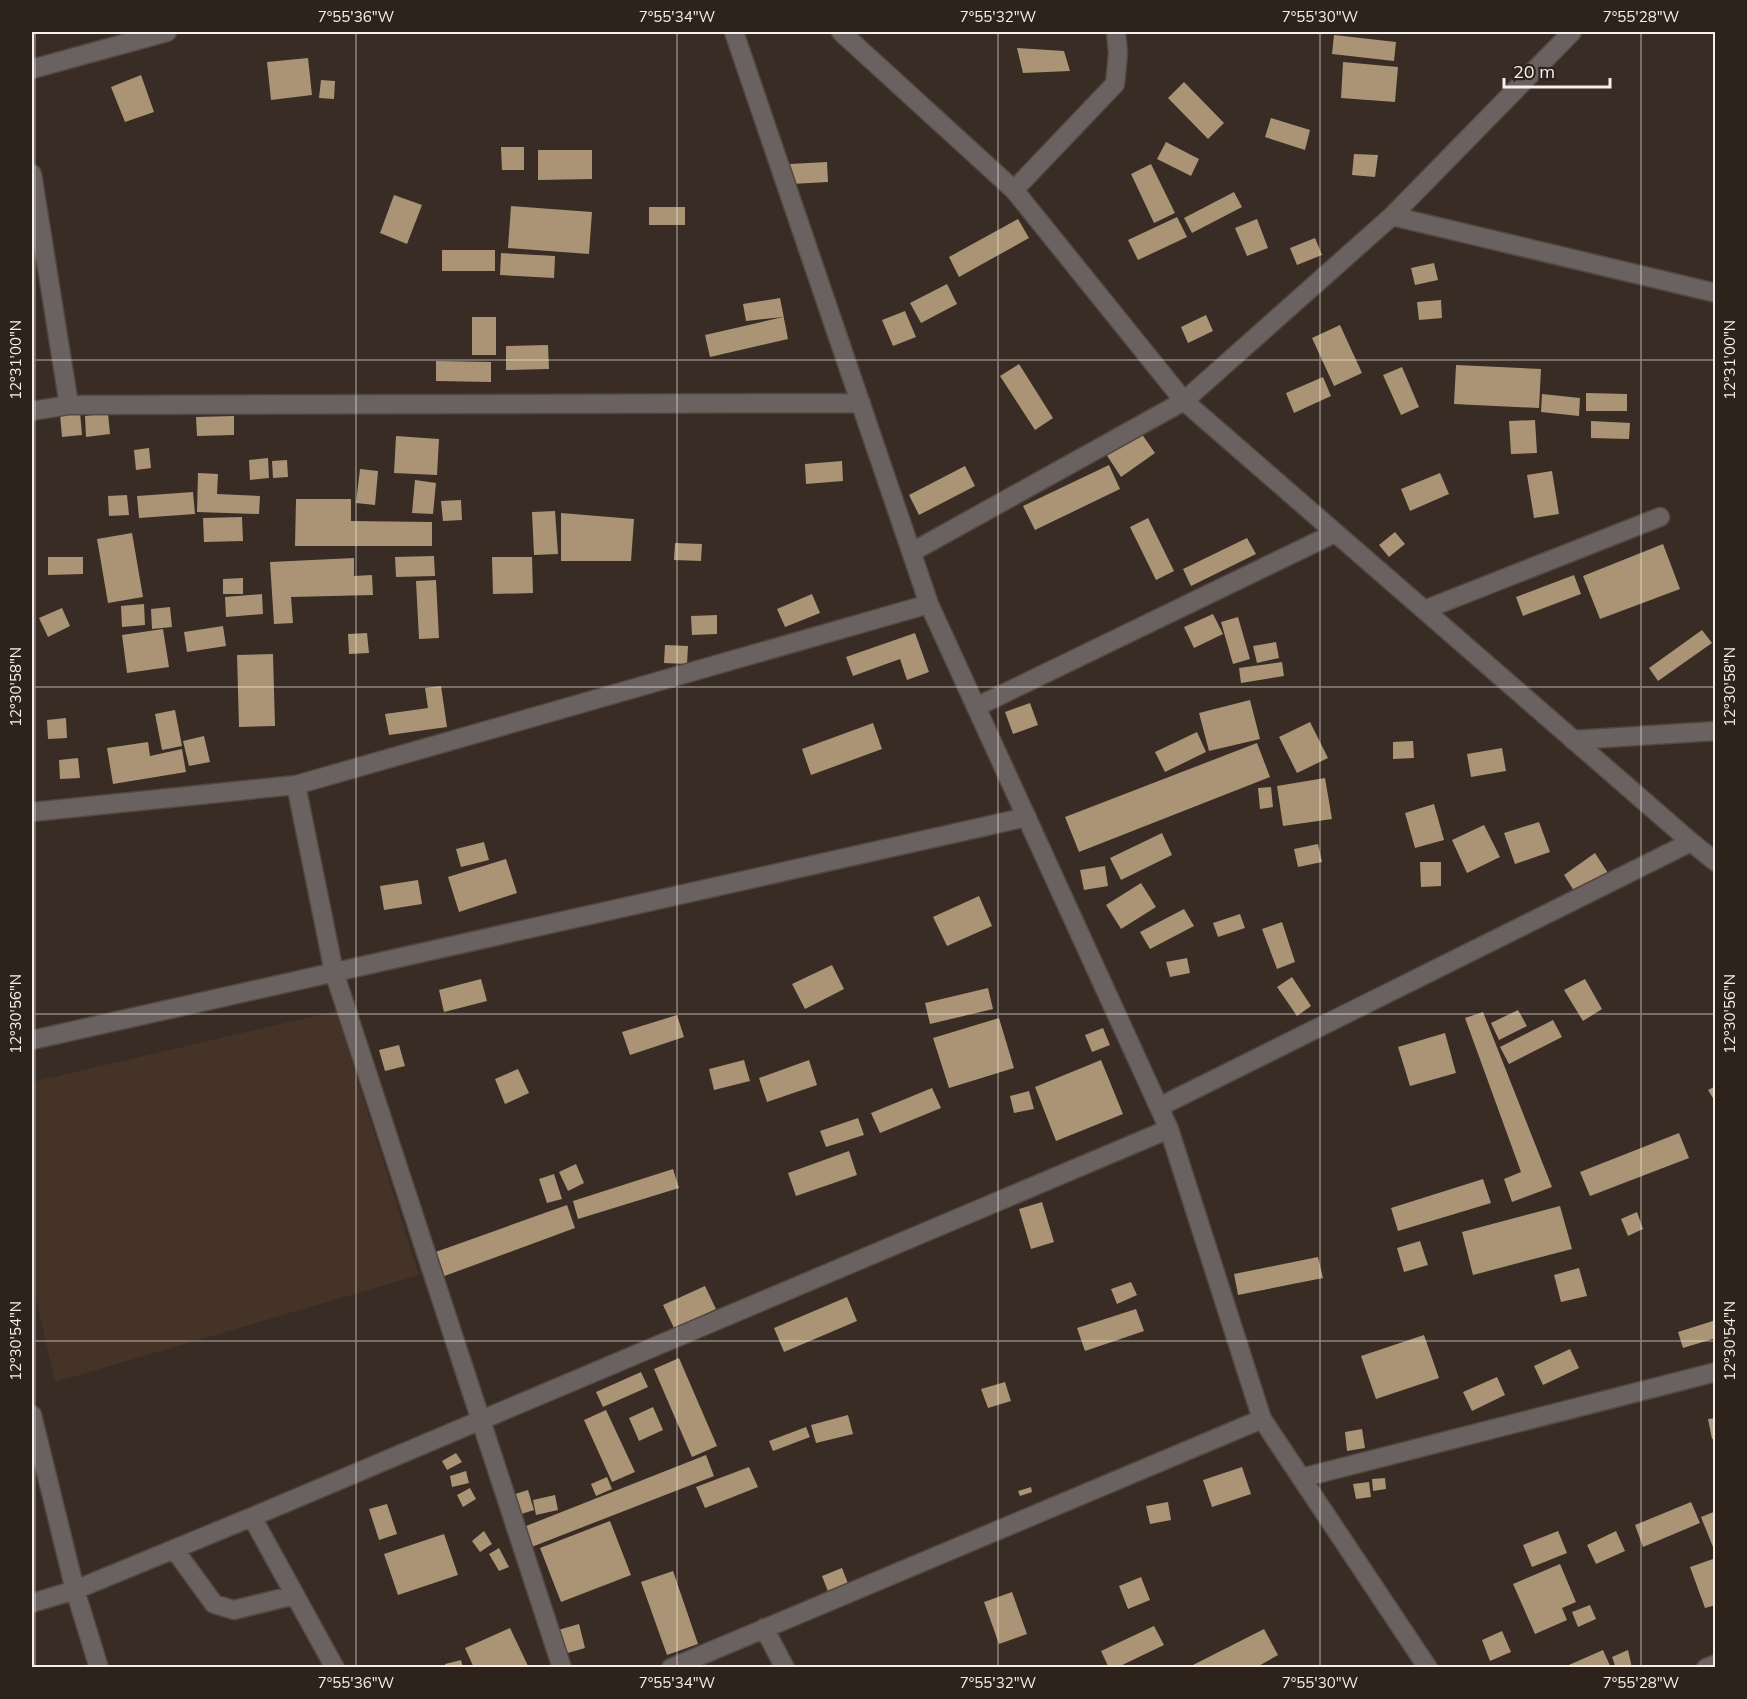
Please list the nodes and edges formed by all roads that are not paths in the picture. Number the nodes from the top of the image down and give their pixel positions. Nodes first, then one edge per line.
1 (167, 32) edge
2 (734, 32) edge
3 (841, 32) edge
4 (1116, 32) edge
5 (1572, 32) edge
6 (32, 69) edge
7 (32, 174) edge
8 (1014, 190) junction
9 (1392, 216) junction
10 (1714, 291) edge
11 (1184, 401) junction
12 (861, 403) junction
13 (69, 405) junction
14 (32, 411) edge
15 (1660, 517) dead end
16 (1335, 533) junction
17 (912, 552) junction
18 (929, 604) junction
19 (1424, 610) junction
20 (976, 707) junction
21 (1716, 731) edge
22 (1573, 740) junction
23 (296, 785) junction
24 (32, 812) edge
25 (1027, 817) junction
26 (1691, 842) junction
27 (1716, 862) edge
28 (334, 972) junction
29 (32, 1040) edge
30 (1159, 1107) junction
31 (1169, 1129) junction
32 (1716, 1372) edge
33 (32, 1415) edge
34 (1262, 1419) junction
35 (481, 1420) junction
36 (1301, 1478) junction
37 (252, 1516) junction
38 (174, 1549) junction
39 (75, 1590) junction
40 (295, 1595) junction
41 (32, 1603) edge
42 (764, 1628) junction
43 (1716, 1664) edge
44 (99, 1668) edge
45 (335, 1668) edge
46 (562, 1668) edge
47 (671, 1668) edge
48 (785, 1668) edge
49 (1428, 1668) edge
50 (1706, 1668) edge

1 - 6 street
2 - 12 street
3 - 8 street
4 - 8 street
5 - 9 street
7 - 13 street
8 - 11 street
9 - 10 street
9 - 11 street
11 - 16 street
11 - 17 street
12 - 13 street
12 - 17 street
13 - 14 street
15 - 19 street
16 - 19 street
16 - 20 street
17 - 18 street
18 - 20 street
18 - 23 street
19 - 22 street
20 - 25 street
21 - 22 street
22 - 26 street
23 - 24 street
23 - 28 street
25 - 28 street
25 - 30 street
26 - 27 street
26 - 30 street
28 - 29 street
28 - 35 street
30 - 31 street
31 - 34 street
31 - 35 street
32 - 36 street
33 - 39 street
34 - 36 street
34 - 42 street
35 - 37 street
35 - 46 street
36 - 49 street
37 - 38 street
37 - 40 street
38 - 39 street
38 - 40 street
39 - 41 street
39 - 44 street
40 - 45 street
42 - 47 street
42 - 48 street
43 - 50 street

